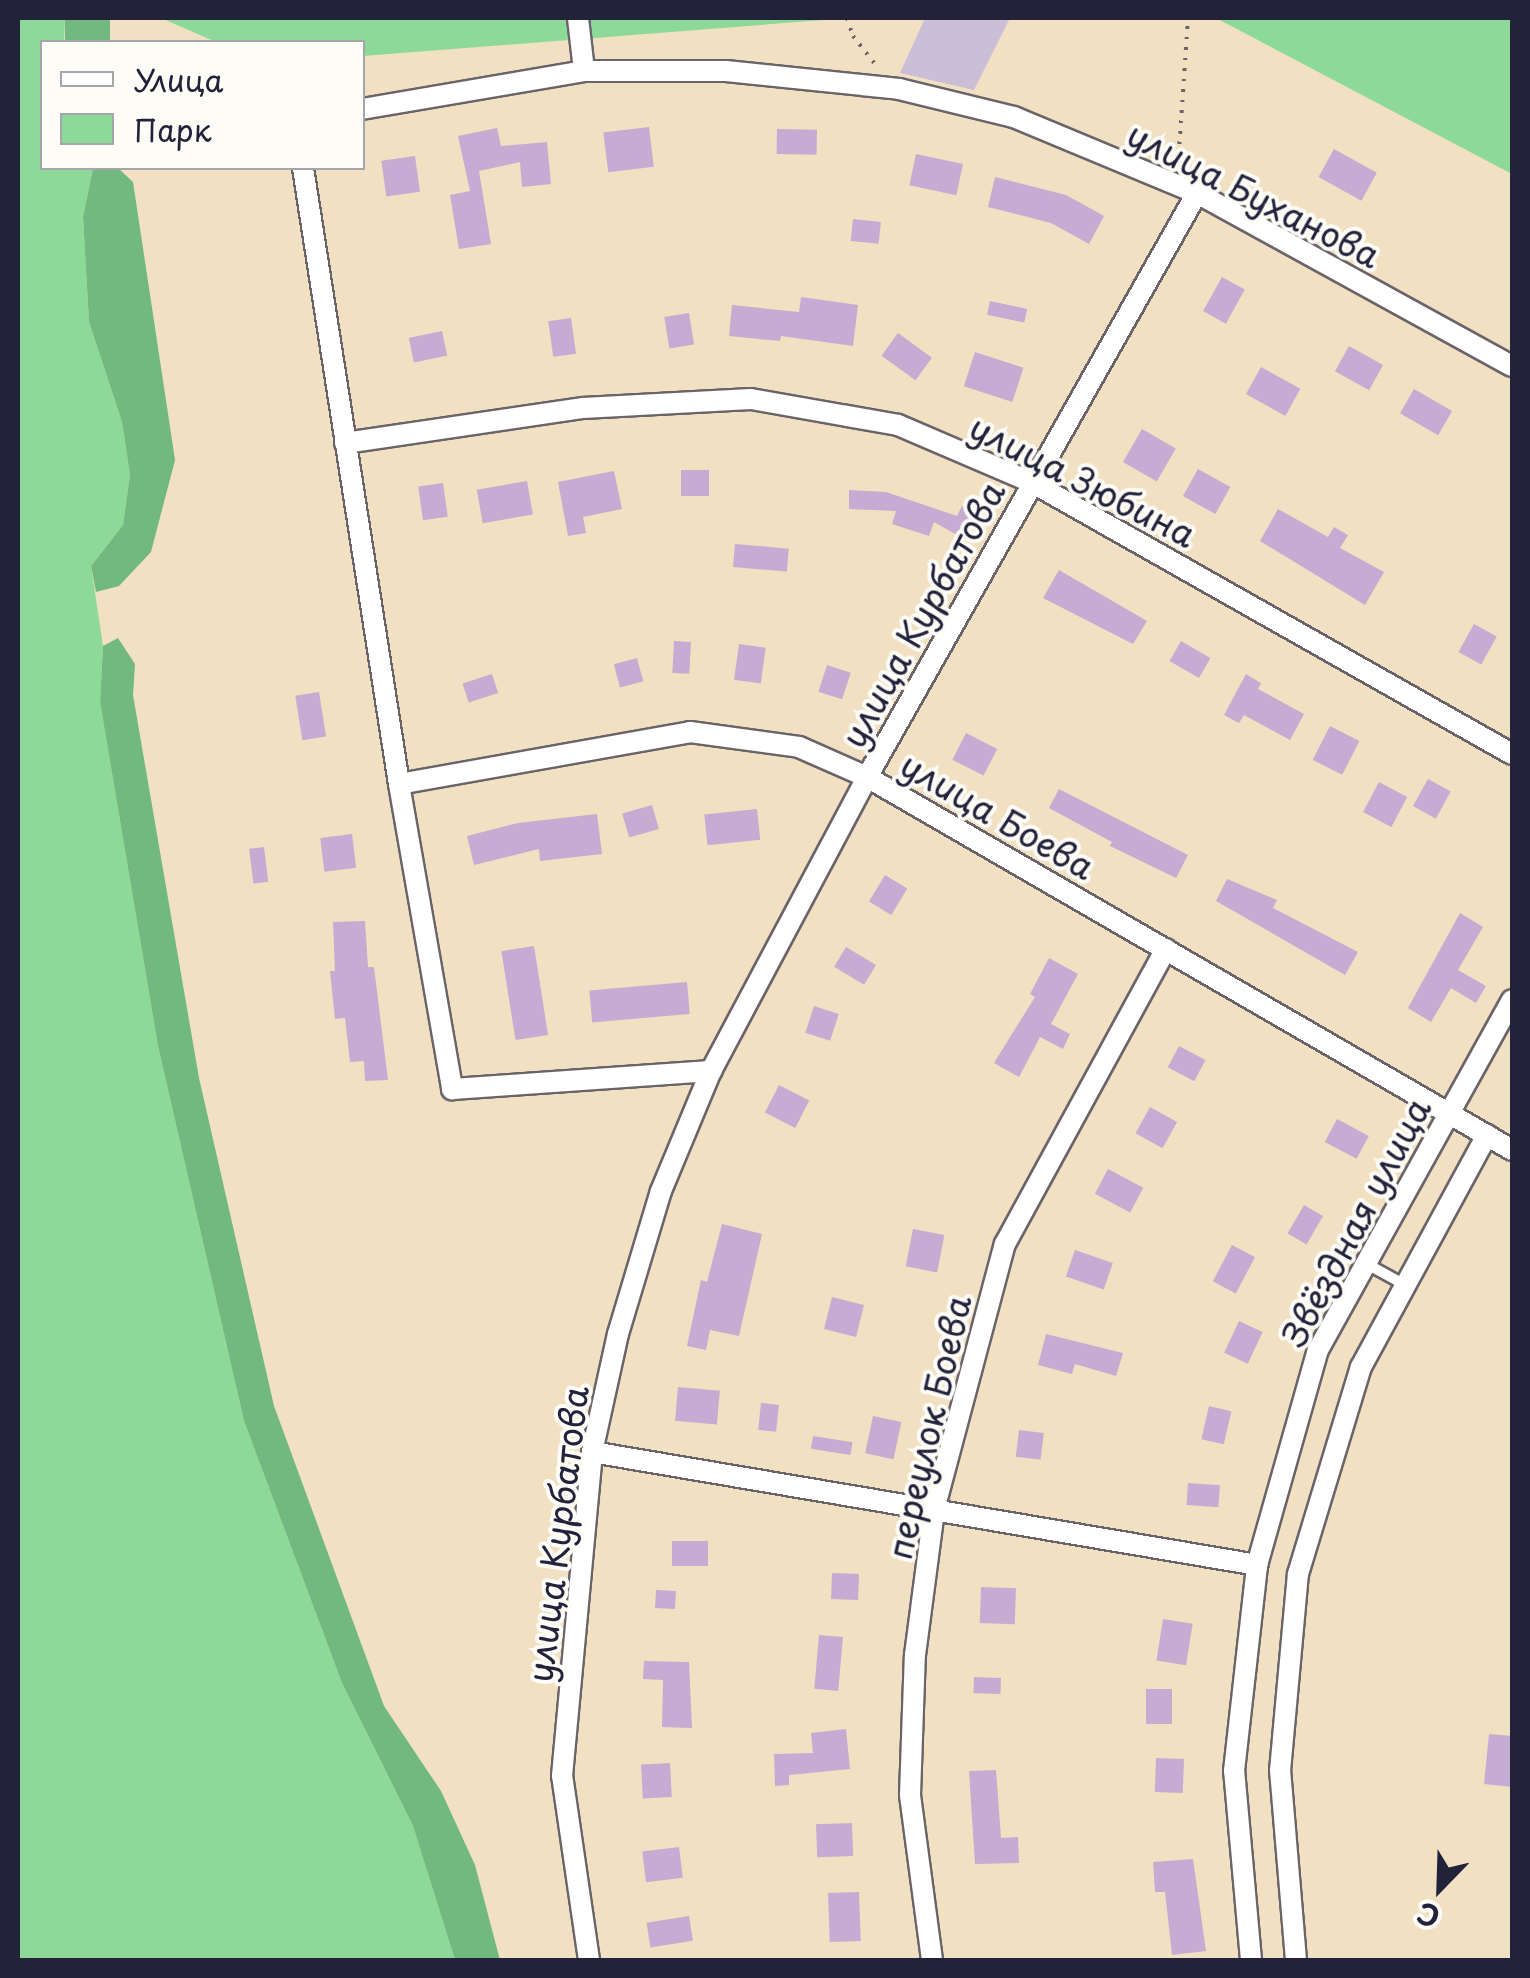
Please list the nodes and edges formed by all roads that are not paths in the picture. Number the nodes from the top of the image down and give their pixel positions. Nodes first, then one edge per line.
1 (578, 18) edge
2 (584, 71) junction
3 (365, 108) edge
4 (304, 170) edge
5 (1197, 193) junction
6 (1512, 366) edge
7 (344, 443) junction
8 (1034, 483) junction
9 (1512, 754) edge
10 (867, 777) junction
11 (399, 784) junction
12 (1166, 949) junction
13 (1512, 1000) edge
14 (711, 1072) junction
15 (1448, 1112) junction
16 (1487, 1135) junction
17 (1512, 1150) edge
18 (1366, 1263) junction
19 (1405, 1285) junction
20 (592, 1452) junction
21 (934, 1510) junction
22 (1257, 1565) junction
23 (589, 1960) edge
24 (932, 1960) edge
25 (1251, 1960) edge
26 (1296, 1960) edge

1 - 2 street
2 - 3 street, улица Буханова
2 - 5 street, улица Буханова
4 - 7 street
5 - 6 street, улица Буханова
5 - 8 street, улица Курбатова
7 - 8 street, улица Зюбина
7 - 11 street
8 - 9 street, улица Зюбина
8 - 10 street, улица Курбатова
10 - 11 street, улица Боева
10 - 12 street, улица Боева
10 - 14 street, улица Курбатова
11 - 14 street
12 - 15 street, улица Боева
12 - 21 street, переулок Боева
13 - 15 street, Звёздная улица
14 - 20 street, улица Курбатова
15 - 16 street, улица Боева
15 - 18 street, Звёздная улица
16 - 17 street, улица Боева
16 - 19 street, Звёздная улица
18 - 19 lane
18 - 22 street, Звёздная улица
19 - 26 street, Звёздная улица
20 - 21 street
20 - 23 street, улица Курбатова
21 - 22 street
21 - 24 street, переулок Боева
22 - 25 street, Звёздная улица

